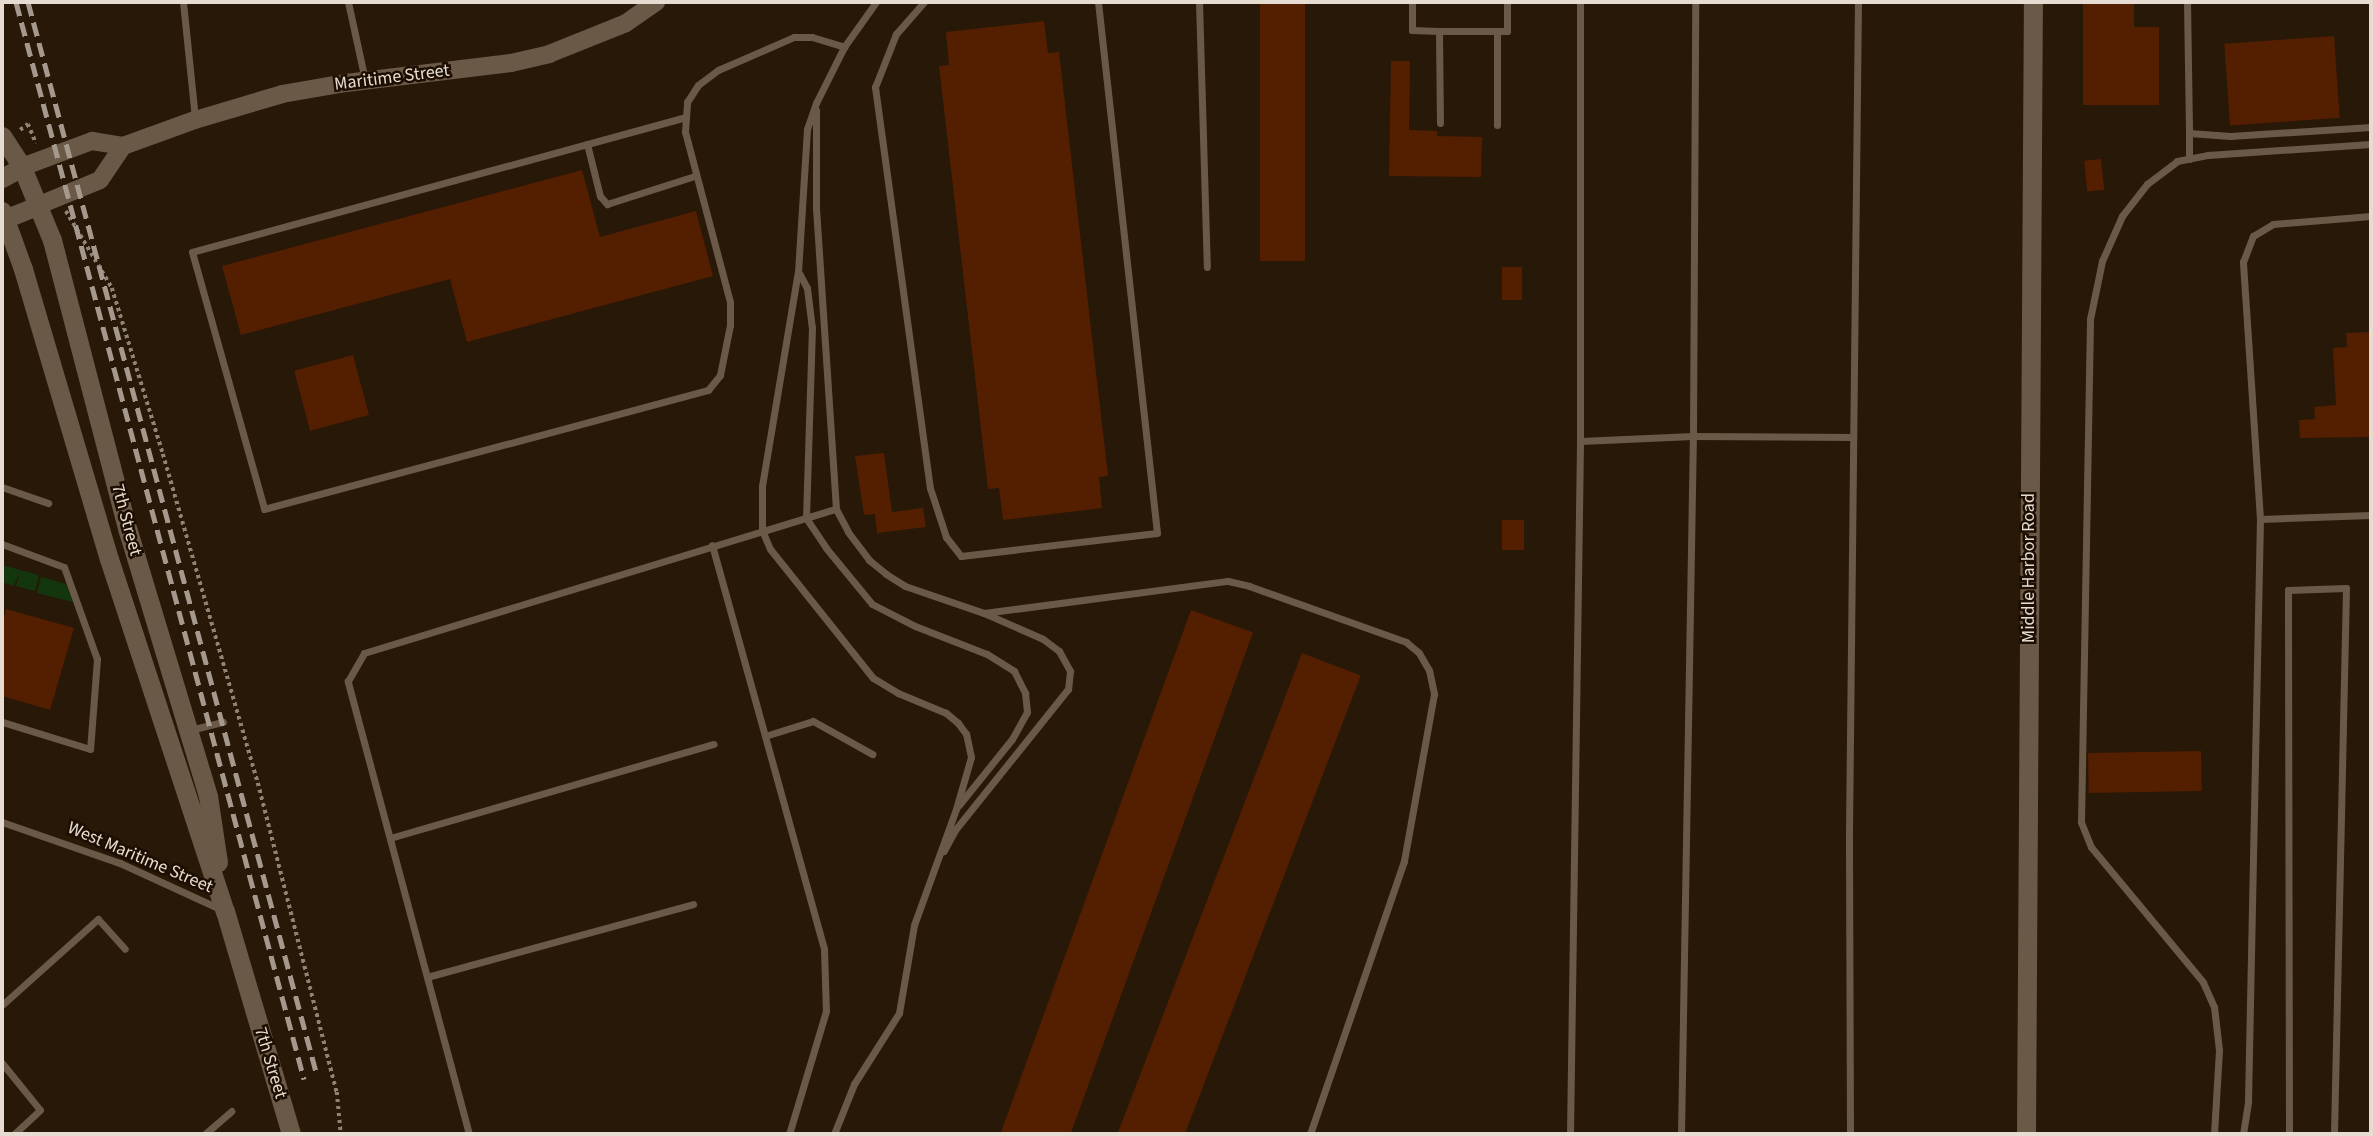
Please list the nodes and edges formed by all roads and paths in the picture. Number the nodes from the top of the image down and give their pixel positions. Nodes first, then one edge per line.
1 (183, 2) edge
2 (348, 2) edge
3 (656, 2) edge
4 (876, 2) edge
5 (924, 2) edge
6 (1098, 2) edge
7 (1199, 2) edge
8 (1412, 2) edge
9 (1507, 2) edge
10 (1580, 2) edge
11 (1695, 2) edge
12 (1858, 2) edge
13 (2033, 2) edge
14 (2188, 2) edge
15 (1439, 31) junction
16 (1497, 32) junction
17 (844, 47) junction
18 (365, 81) junction
19 (816, 103) junction
20 (686, 117) junction
21 (195, 120) junction
22 (1440, 123) dead end
23 (1497, 125) dead end
24 (2371, 127) edge
25 (2189, 133) junction
26 (2, 136) edge
27 (587, 144) junction
28 (2371, 144) edge
29 (123, 146) junction
30 (2189, 159) junction
31 (22, 167) junction
32 (695, 176) junction
33 (2, 178) edge
34 (37, 206) junction
35 (2371, 216) edge
36 (3, 217) edge
37 (69, 221) dead end
38 (1207, 267) dead end
39 (798, 272) junction
40 (1693, 436) junction
41 (1853, 437) junction
42 (1580, 441) junction
43 (2, 487) edge
44 (48, 503) dead end
45 (836, 509) junction
46 (2371, 515) edge
47 (806, 518) junction
48 (2260, 519) junction
49 (762, 530) junction
50 (2, 544) edge
51 (712, 545) junction
52 (984, 613) junction
53 (223, 722) dead end
54 (2, 723) edge
55 (189, 731) junction
56 (765, 736) junction
57 (714, 744) dead end
58 (872, 754) dead end
59 (956, 809) junction
60 (2, 822) edge
61 (390, 838) junction
62 (931, 873) junction
63 (693, 904) dead end
64 (225, 911) junction
65 (125, 949) dead end
66 (427, 977) junction
67 (2, 1005) edge
68 (2, 1063) edge
69 (231, 1111) dead end
70 (14, 1134) edge
71 (205, 1134) edge
72 (292, 1134) edge
73 (341, 1134) edge
74 (469, 1134) edge
75 (789, 1134) edge
76 (834, 1134) edge
77 (1310, 1134) edge
78 (1570, 1134) edge
79 (1682, 1134) edge
80 (1850, 1134) edge
81 (2026, 1134) edge
82 (2214, 1134) edge
83 (2243, 1134) edge
84 (2289, 1134) edge
85 (2334, 1134) edge

1 - 21 lane
2 - 18 lane
3 - 18 street, Maritime Street
4 - 17 lane
5 - 6 lane
7 - 38 lane
8 - 15 lane
9 - 16 lane
10 - 42 lane
11 - 40 lane
12 - 41 lane
13 - 81 main road, Middle Harbor Road
14 - 25 lane
15 - 16 lane
15 - 22 lane
16 - 23 lane
17 - 19 lane
17 - 20 lane
18 - 21 street, Maritime Street
19 - 39 lane
19 - 45 lane
20 - 27 lane
20 - 32 lane
21 - 29 street, Maritime Street
24 - 25 lane
25 - 30 lane
26 - 31 main road, 7th Street
27 - 32 lane
27 - 32 lane
28 - 30 lane
29 - 31 street, Maritime Street
29 - 34 street
30 - 82 lane
31 - 33 main road, Maritime Street
31 - 34 main road, 7th Street
34 - 36 main road
34 - 55 main road, 7th Street
35 - 48 lane
36 - 64 main road, 7th Street
37 - 73 path
39 - 47 lane
39 - 49 lane
40 - 41 lane
40 - 42 lane
40 - 79 lane
41 - 80 lane
42 - 78 lane
43 - 44 lane
45 - 47 lane
45 - 52 lane
46 - 48 lane
47 - 49 lane
47 - 59 lane
48 - 83 lane
49 - 51 lane
49 - 59 lane
50 - 54 lane
51 - 56 lane
51 - 61 lane
52 - 62 lane
52 - 77 lane
53 - 55 lane
55 - 64 main road, 7th Street
56 - 58 lane
56 - 75 lane
57 - 61 lane
59 - 62 lane
60 - 64 lane, West Maritime Street
61 - 66 lane
62 - 76 lane
63 - 66 lane
64 - 72 main road, 7th Street
65 - 67 lane
66 - 74 lane
68 - 70 lane
69 - 71 lane
84 - 85 lane

